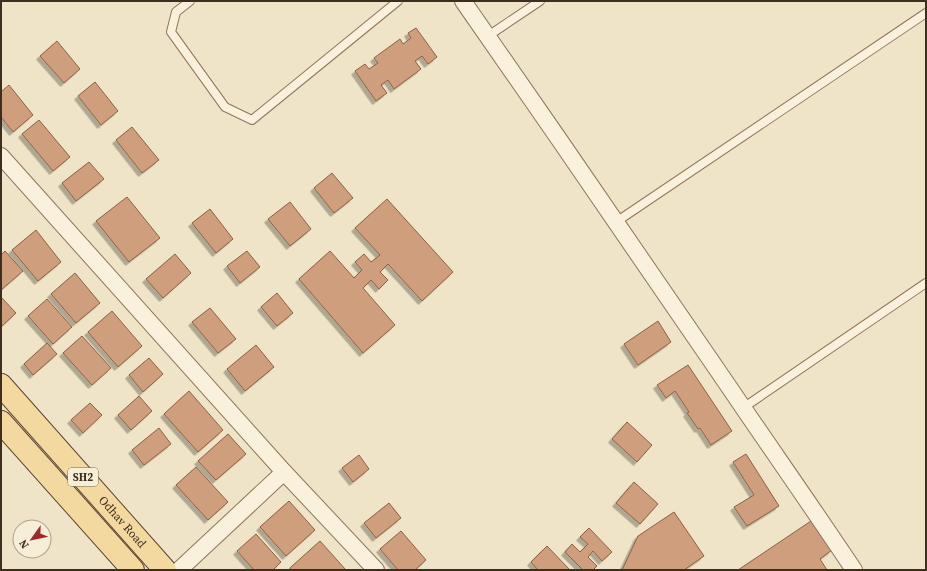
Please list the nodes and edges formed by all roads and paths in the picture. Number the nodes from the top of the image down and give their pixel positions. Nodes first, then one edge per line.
1 (190, 1) edge
2 (398, 1) edge
3 (463, 1) edge
4 (540, 1) edge
5 (926, 13) edge
6 (488, 36) junction
7 (1, 156) edge
8 (616, 222) junction
9 (926, 283) edge
10 (1, 385) edge
11 (743, 408) junction
12 (1, 422) edge
13 (284, 472) junction
14 (133, 570) edge
15 (165, 570) edge
16 (179, 570) edge
17 (376, 570) edge
18 (854, 570) edge

1 - 2 lane
3 - 6 street
4 - 6 lane
5 - 8 lane
6 - 8 street
7 - 13 street
8 - 11 street
9 - 11 lane
10 - 15 main road, Odhav Road / SH2
11 - 18 street
12 - 14 main road, Odhav Road / SH2
13 - 16 street
13 - 17 street

